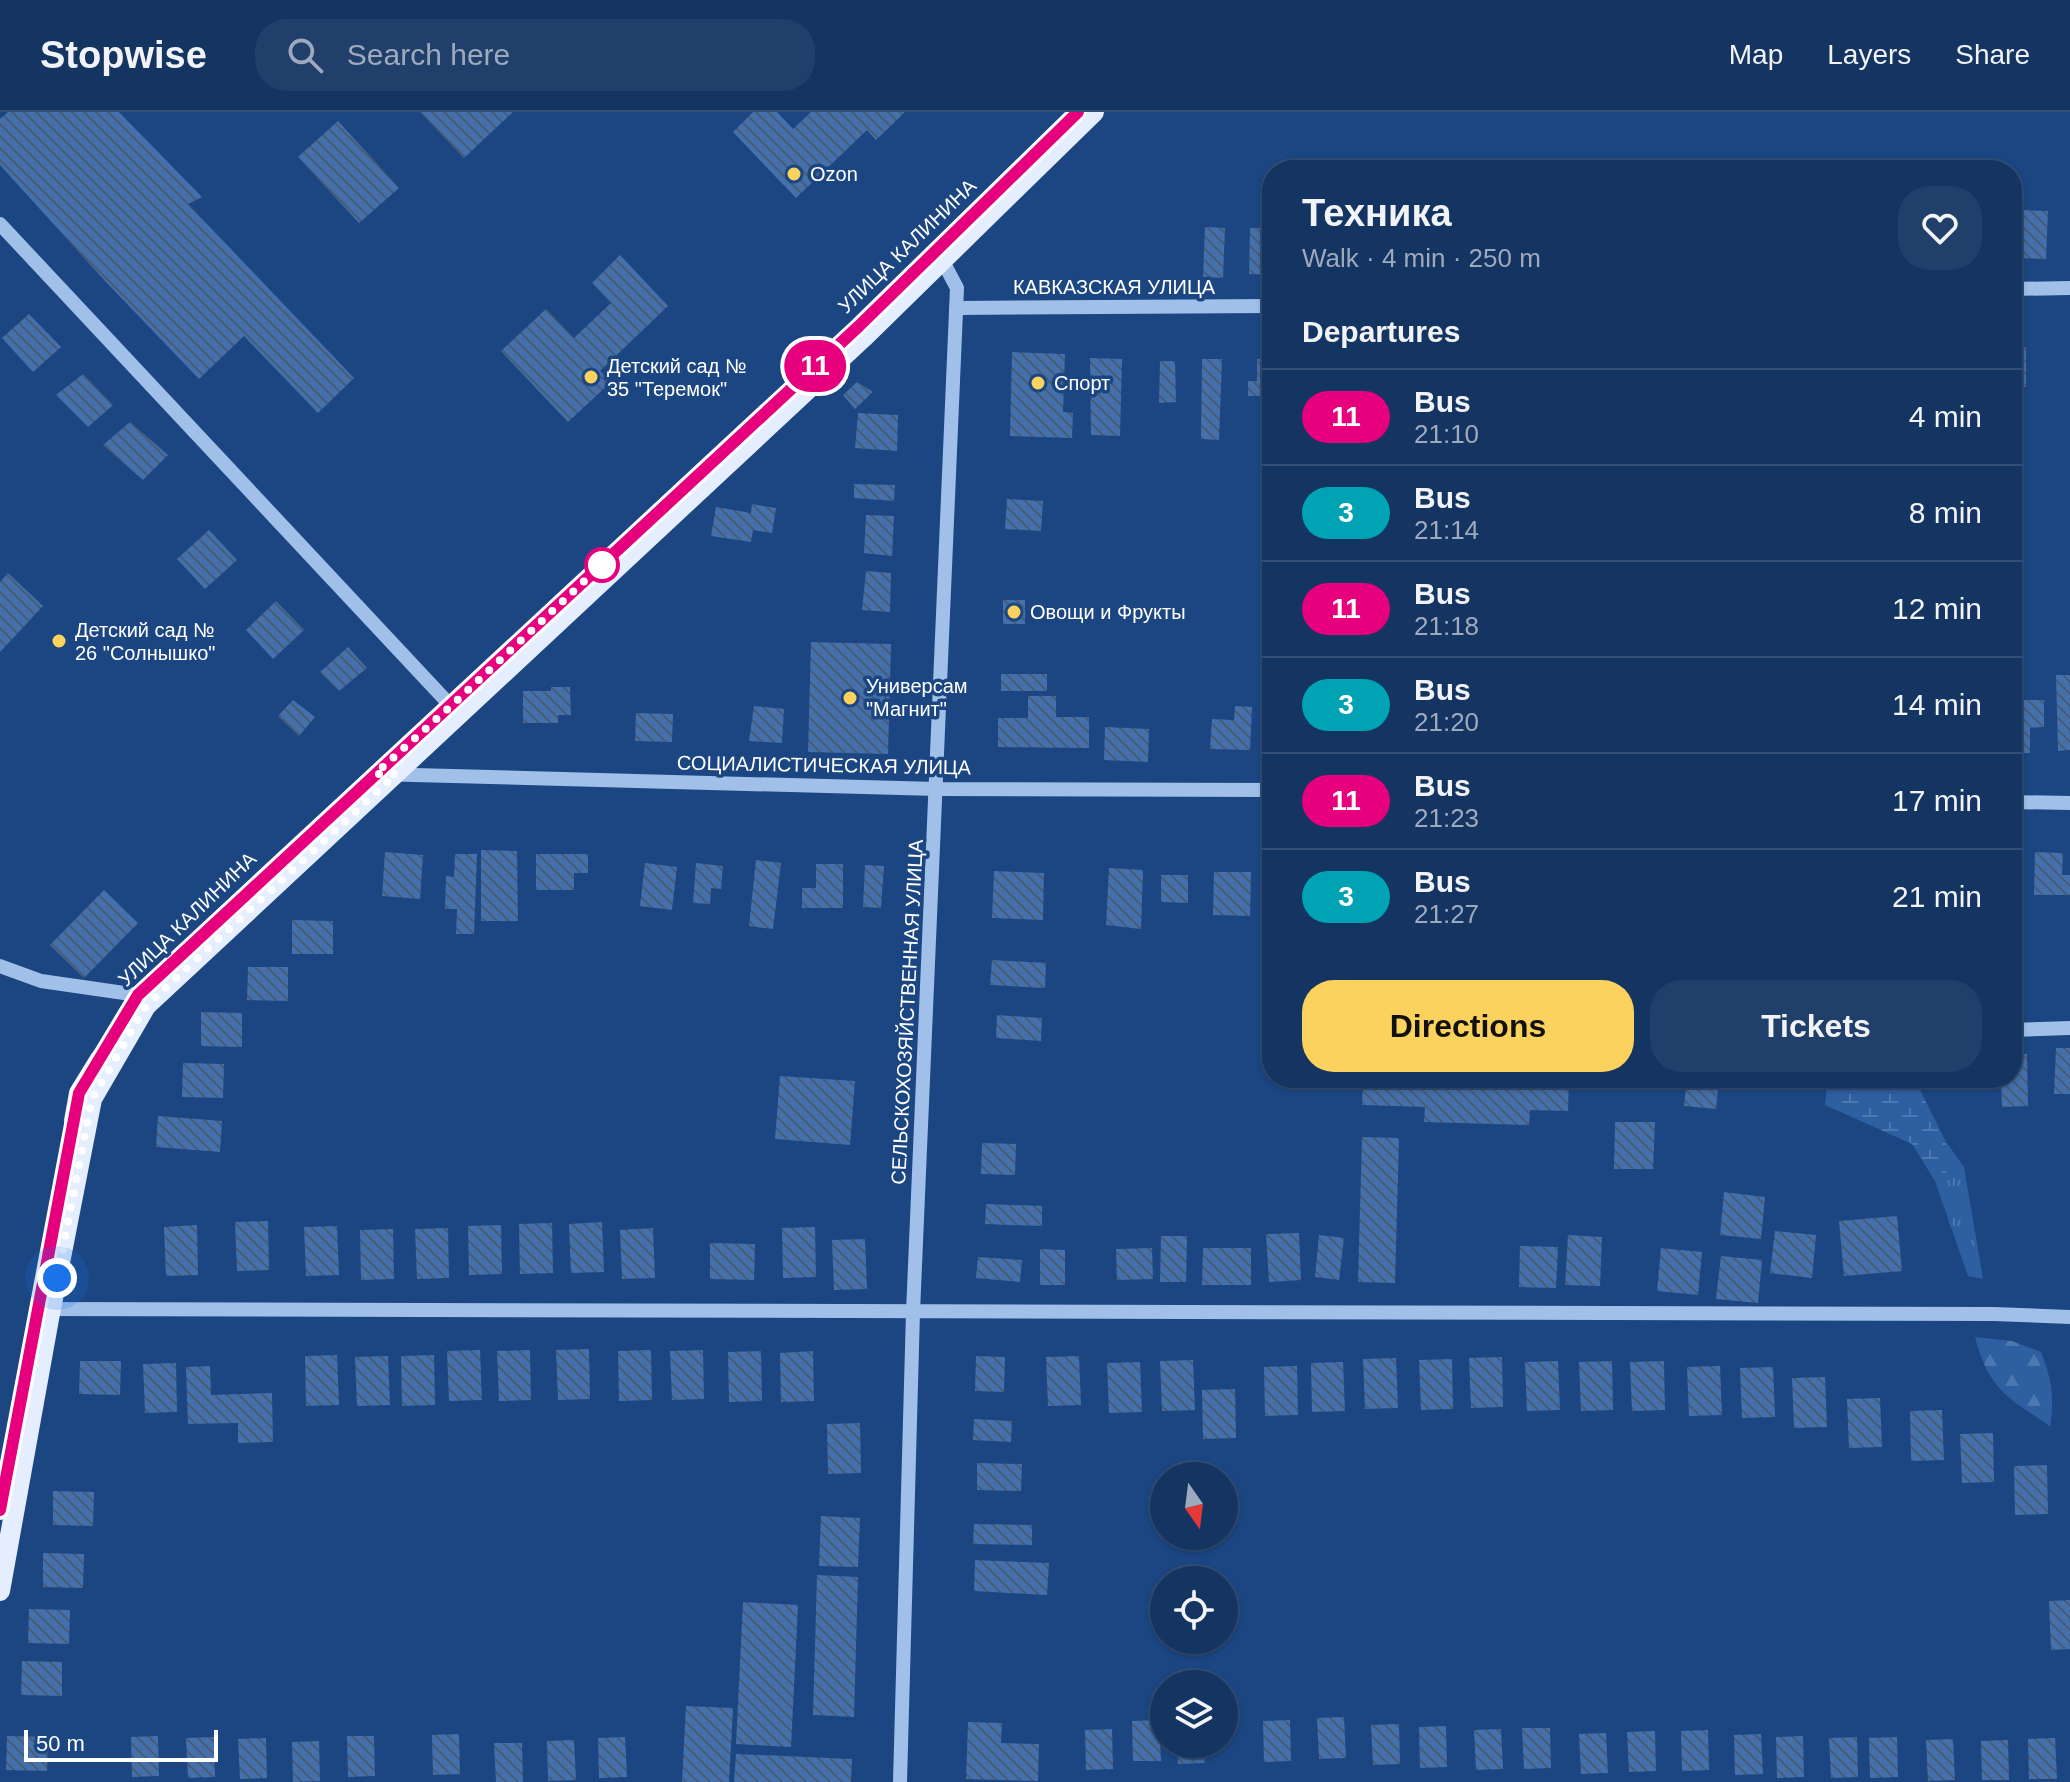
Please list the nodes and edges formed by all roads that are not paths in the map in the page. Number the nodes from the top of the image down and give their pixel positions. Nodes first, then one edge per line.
1 (1078, 112) edge
2 (1094, 112) edge
3 (0, 224) edge
4 (940, 255) junction
5 (2070, 288) edge
6 (2022, 289) edge
7 (1262, 306) edge
8 (956, 308) junction
9 (451, 706) junction
10 (386, 774) junction
11 (937, 789) junction
12 (1262, 790) edge
13 (2022, 802) edge
14 (2070, 803) edge
15 (0, 966) edge
16 (138, 995) junction
17 (2070, 1028) edge
18 (2022, 1030) edge
19 (45, 1308) junction
20 (913, 1312) junction
21 (2070, 1317) edge
22 (0, 1510) edge
23 (0, 1591) edge
24 (900, 1782) edge

1 - 4 main road, УЛИЦА КАЛИНИНА
2 - 4 main road
3 - 9 street
4 - 8 street, СЕЛЬСКОХОЗЯЙСТВЕННАЯ УЛИЦА
4 - 9 main road, УЛИЦА КАЛИНИНА
4 - 10 main road
5 - 6 street
7 - 8 street, КАВКАЗСКАЯ УЛИЦА
8 - 11 street, СЕЛЬСКОХОЗЯЙСТВЕННАЯ УЛИЦА
9 - 10 main road, УЛИЦА КАЛИНИНА
10 - 11 street, СОЦИАЛИСТИЧЕСКАЯ УЛИЦА
10 - 16 main road, УЛИЦА КАЛИНИНА
10 - 19 main road
11 - 12 street, СОЦИАЛИСТИЧЕСКАЯ УЛИЦА
11 - 20 street, СЕЛЬСКОХОЗЯЙСТВЕННАЯ УЛИЦА
13 - 14 street
15 - 16 street
16 - 19 main road, УЛИЦА КАЛИНИНА
17 - 18 street
19 - 20 street
19 - 22 main road, УЛИЦА КАЛИНИНА
19 - 23 main road
20 - 21 street
20 - 24 street, СЕЛЬСКОХОЗЯЙСТВЕННАЯ УЛИЦА

